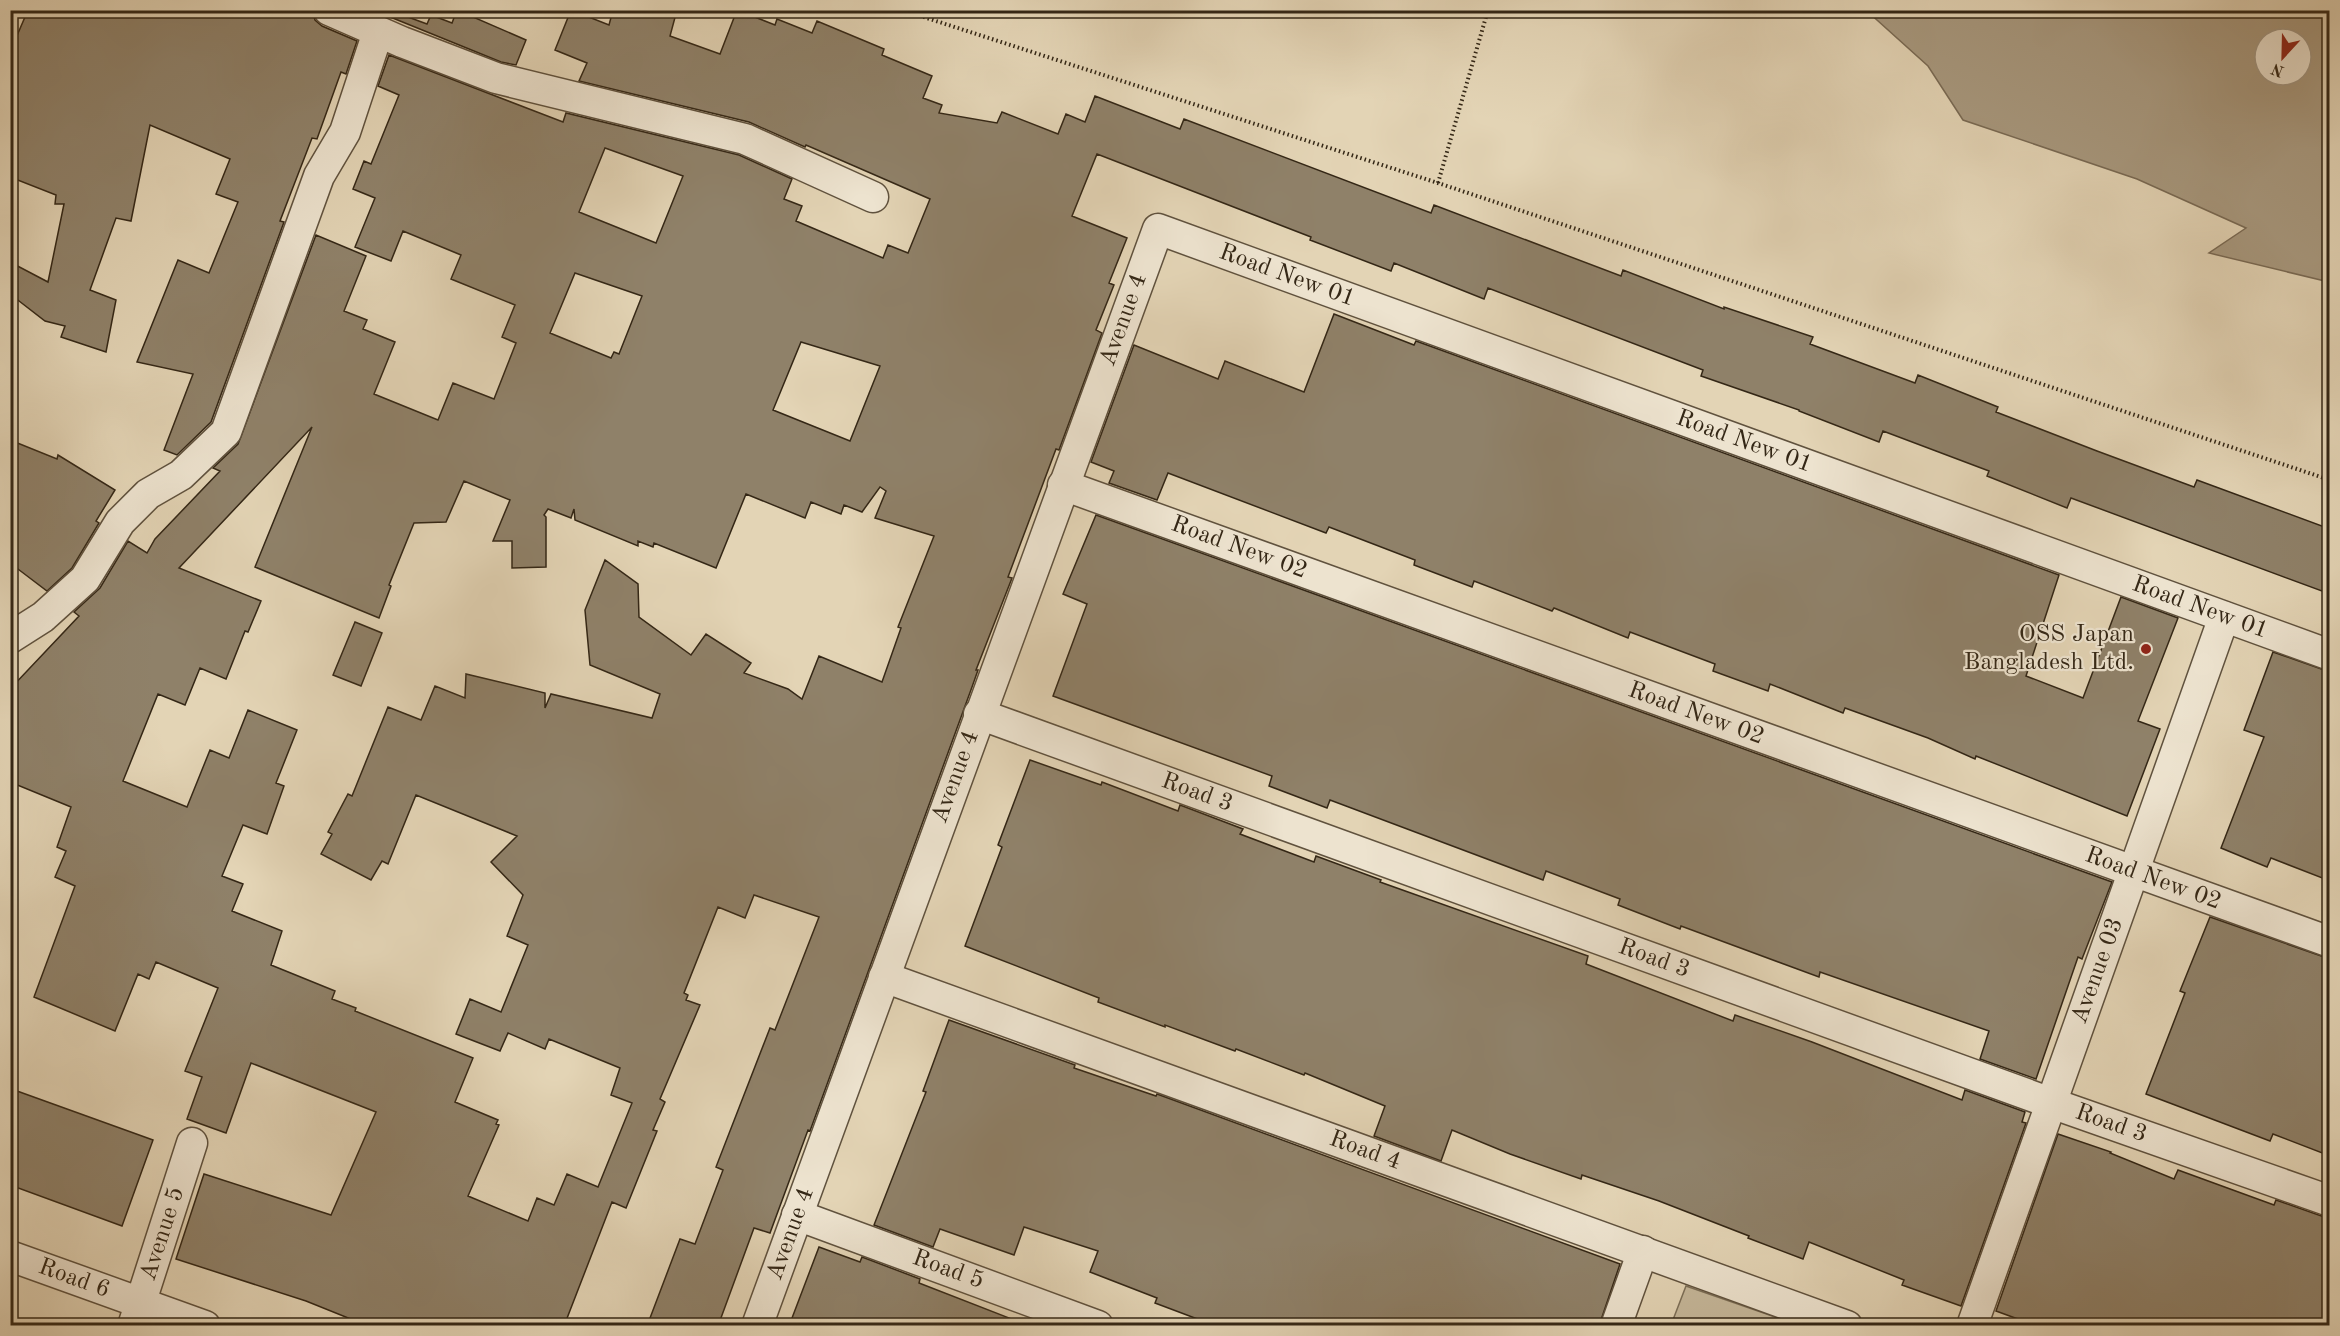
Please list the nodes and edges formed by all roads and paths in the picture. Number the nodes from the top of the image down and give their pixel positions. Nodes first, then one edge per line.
1 (329, 10) edge
2 (903, 10) edge
3 (1488, 10) edge
4 (378, 32) junction
5 (1438, 183) junction
6 (873, 197) dead end
7 (1158, 229) joint
8 (2330, 480) edge
9 (1063, 485) junction
10 (2224, 617) junction
11 (10, 638) edge
12 (2330, 655) edge
13 (979, 714) junction
14 (2134, 872) junction
15 (2330, 942) edge
16 (884, 977) junction
17 (2052, 1103) junction
18 (192, 1143) dead end
19 (2330, 1201) edge
20 (797, 1215) junction
21 (1643, 1251) junction
22 (10, 1256) edge
23 (137, 1315) edge
24 (206, 1326) edge
25 (757, 1326) edge
26 (1098, 1326) edge
27 (1616, 1326) edge
28 (1847, 1326) edge
29 (1972, 1326) edge

1 - 4 street
2 - 5 path
3 - 5 path
4 - 6 street
4 - 11 street
5 - 8 path
7 - 9 street, Avenue 4
7 - 10 street, Road New 01
9 - 13 street, Avenue 4
9 - 14 street, Road New 02
10 - 12 street, Road New 01
10 - 14 street, Avenue 03
13 - 16 street, Avenue 4
13 - 17 street, Road 3
14 - 15 street, Road New 02
14 - 17 street, Avenue 03
16 - 20 street, Avenue 4
16 - 21 street, Road 4
17 - 19 street, Road 3
17 - 29 street, Avenue 03
18 - 23 street, Avenue 5
20 - 25 street, Avenue 4
20 - 26 street, Road 5
21 - 27 street
21 - 28 street, Road 4
22 - 23 street, Road 6
23 - 24 street, Road 6

